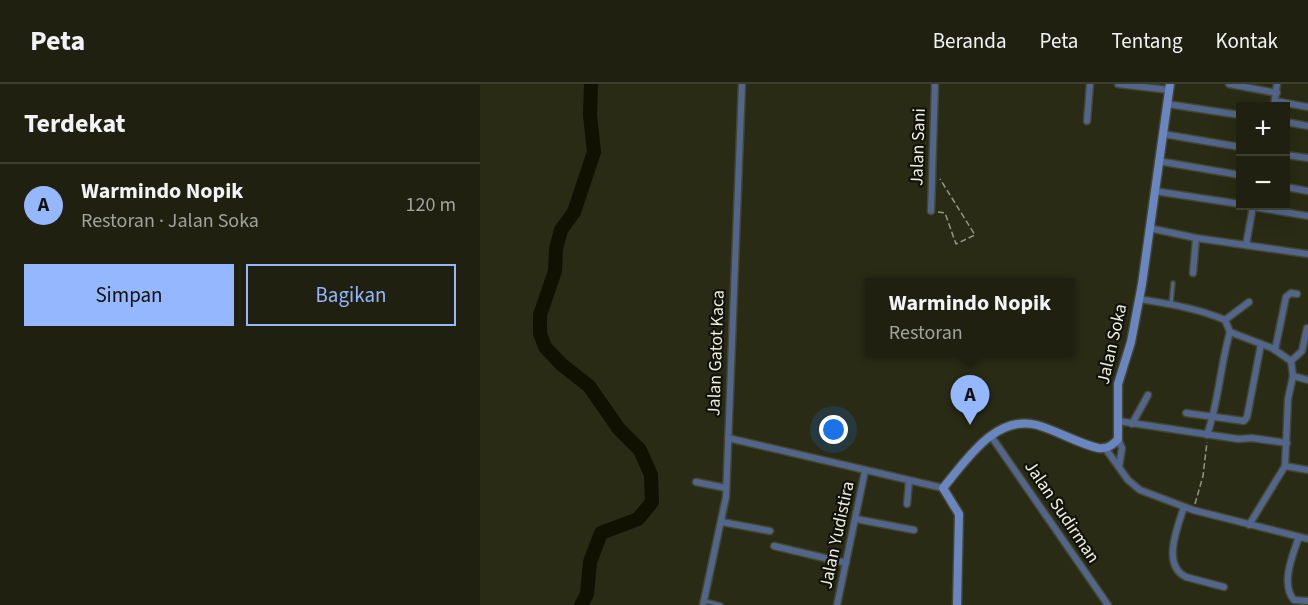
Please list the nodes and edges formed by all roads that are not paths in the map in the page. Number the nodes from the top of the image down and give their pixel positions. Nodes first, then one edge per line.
1 (742, 84) edge
2 (935, 84) edge
3 (1090, 84) edge
4 (1118, 84) edge
5 (1233, 84) edge
6 (1277, 84) edge
7 (1170, 87) edge
8 (1276, 93) junction
9 (1275, 102) edge
10 (1167, 104) junction
11 (1290, 105) edge
12 (1308, 107) edge
13 (1236, 114) edge
14 (1087, 121) dead end
15 (1290, 124) edge
16 (1308, 126) edge
17 (1163, 134) junction
18 (1236, 146) edge
19 (1290, 156) edge
20 (1308, 158) edge
21 (1158, 161) junction
22 (1236, 174) edge
23 (1290, 188) edge
24 (1308, 190) edge
25 (1154, 191) junction
26 (1236, 203) edge
27 (1251, 210) edge
28 (1274, 210) edge
29 (931, 211) road end
30 (1308, 216) edge
31 (1149, 228) junction
32 (1196, 238) junction
33 (1246, 245) junction
34 (1308, 254) edge
35 (1193, 273) dead end
36 (1173, 283) dead end
37 (1297, 294) dead end
38 (1139, 299) junction
39 (1249, 302) dead end
40 (1171, 304) junction
41 (1225, 320) junction
42 (1308, 327) edge
43 (1230, 332) junction
44 (1261, 344) junction
45 (1275, 350) junction
46 (1291, 361) junction
47 (1293, 376) junction
48 (1308, 380) edge
49 (1148, 395) dead end
50 (1185, 413) dead end
51 (1214, 417) junction
52 (1118, 421) junction
53 (1132, 424) junction
54 (1207, 435) junction
55 (992, 436) junction
56 (728, 438) junction
57 (1118, 440) junction
58 (1287, 443) junction
59 (1105, 448) junction
60 (1285, 466) junction
61 (1119, 468) junction
62 (1308, 470) edge
63 (865, 471) junction
64 (696, 482) dead end
65 (909, 482) junction
66 (726, 488) junction
67 (943, 488) junction
68 (907, 504) dead end
69 (1184, 507) junction
70 (856, 519) junction
71 (722, 522) junction
72 (1249, 525) junction
73 (914, 530) dead end
74 (770, 531) dead end
75 (1299, 537) junction
76 (1308, 539) edge
77 (774, 546) dead end
78 (846, 563) junction
79 (1224, 587) dead end
80 (1308, 601) edge
81 (704, 603) edge
82 (721, 605) edge
83 (837, 605) edge
84 (957, 605) edge
85 (1108, 605) edge

1 - 56 street, Jalan Gatot Kaca
2 - 29 street, Jalan Sani
3 - 14 street
4 - 7 street
5 - 8 street
6 - 8 street
7 - 10 street, Jalan Soka
8 - 9 street
10 - 13 street
10 - 17 street, Jalan Soka
11 - 12 street
15 - 16 street
17 - 18 street
17 - 21 street, Jalan Soka
19 - 20 street
21 - 22 street
21 - 25 street, Jalan Soka
23 - 24 street
25 - 26 street
25 - 31 street, Jalan Soka
27 - 33 street
28 - 30 street
31 - 32 street
31 - 38 street, Jalan Soka
32 - 33 street
32 - 35 street
33 - 34 street
36 - 40 lane
37 - 45 street
38 - 40 street
38 - 52 street, Jalan Soka
39 - 41 street
40 - 41 street
41 - 43 street
42 - 46 street
43 - 44 street
43 - 51 street
44 - 45 street
44 - 51 street
45 - 46 street
46 - 47 street
47 - 48 street
47 - 58 street
49 - 53 street
50 - 51 street
51 - 54 street
52 - 53 street
52 - 57 street, Jalan Soka
53 - 54 street
54 - 58 street
55 - 59 street
55 - 67 street
55 - 85 street, Jalan Sudirman
56 - 63 street, Jalan Gatot Kaca
56 - 66 street
57 - 59 street
57 - 61 street
58 - 60 street
59 - 61 street
60 - 62 street
60 - 72 street
61 - 69 street
63 - 65 street, Jalan Gatot Kaca
63 - 70 street, Jalan Yudistira
64 - 66 street
65 - 67 street, Jalan Gatot Kaca
65 - 68 street
66 - 71 street
67 - 84 street
69 - 72 street
69 - 79 street
70 - 73 street
70 - 78 street, Jalan Yudistira
71 - 74 street
71 - 81 street
72 - 75 street
75 - 76 street
75 - 80 street
77 - 78 street
78 - 83 street, Jalan Yudistira
81 - 82 lane

